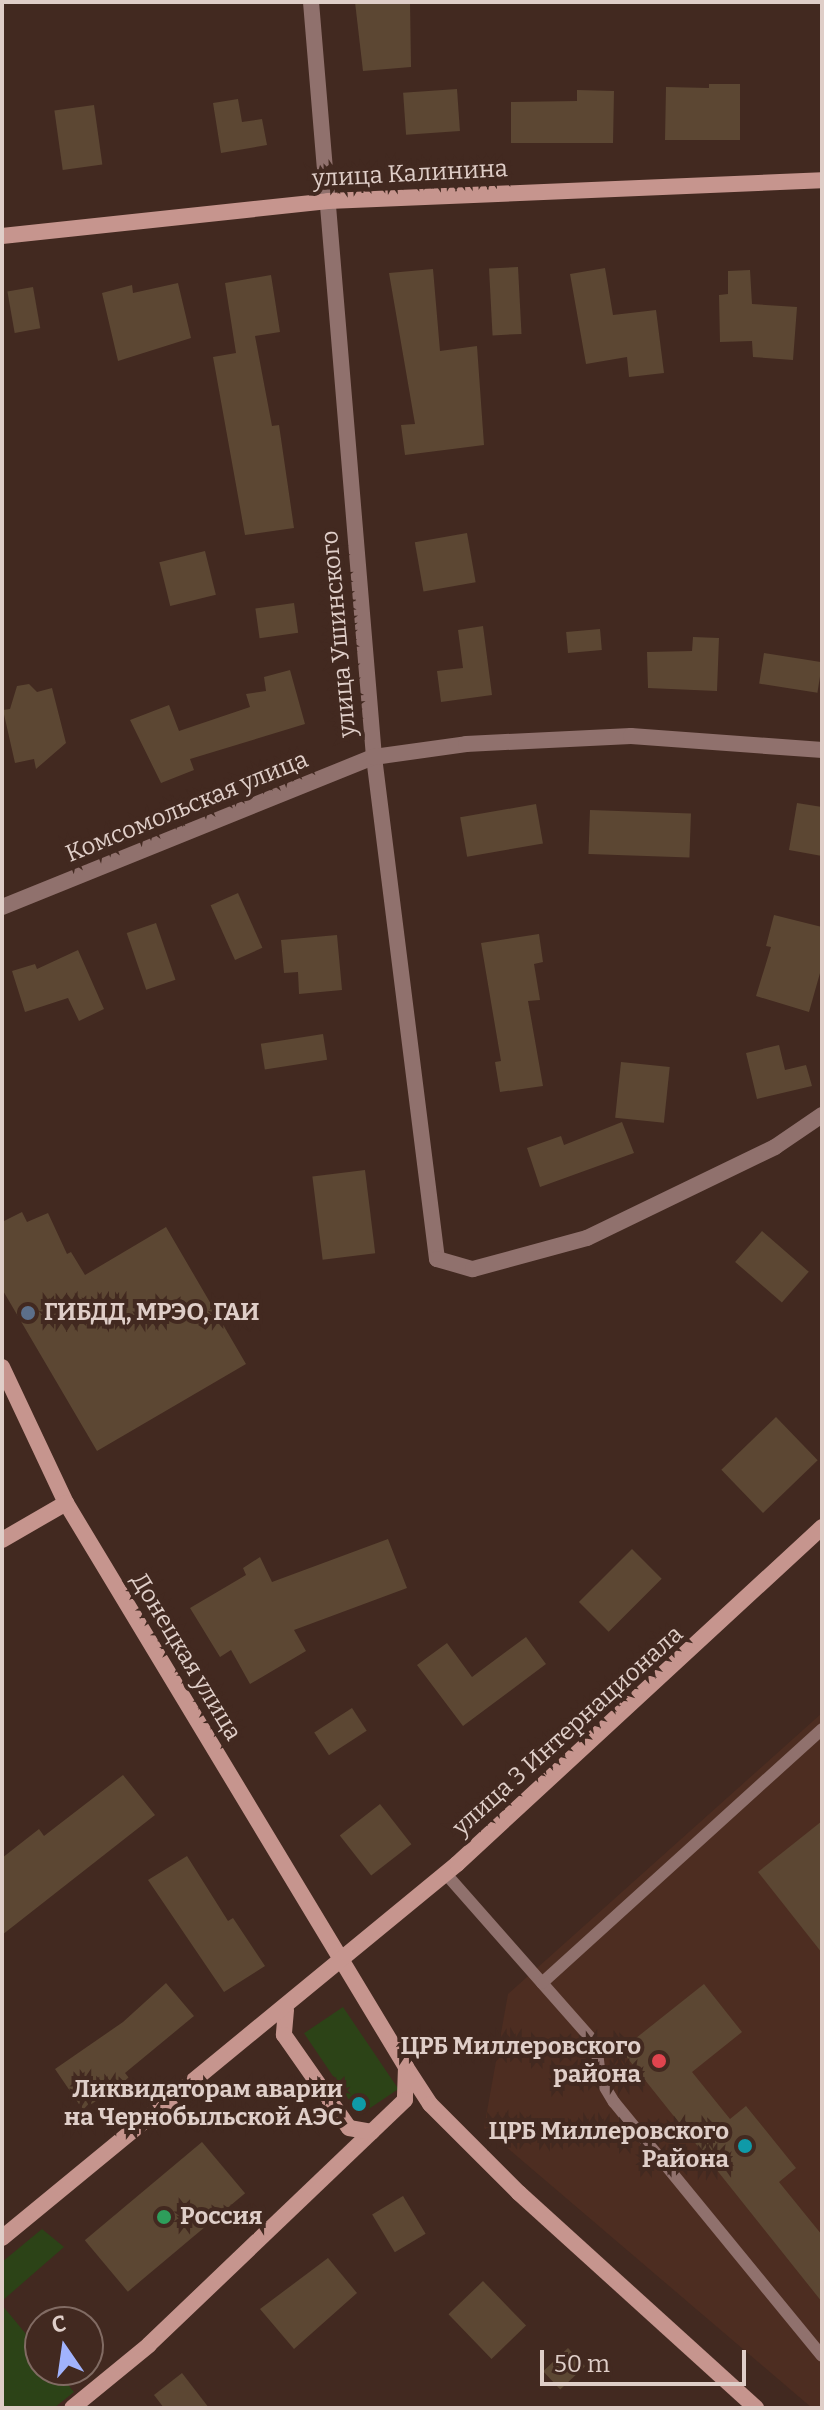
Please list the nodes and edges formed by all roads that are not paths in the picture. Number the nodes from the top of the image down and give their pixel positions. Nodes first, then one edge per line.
1 (311, 2) edge
2 (822, 180) edge
3 (328, 201) junction
4 (2, 236) edge
5 (822, 750) edge
6 (374, 757) junction
7 (2, 907) edge
8 (822, 1115) edge
9 (2, 1367) edge
10 (66, 1503) junction
11 (822, 1527) edge
12 (2, 1540) edge
13 (822, 1729) edge
14 (446, 1874) junction
15 (340, 1964) junction
16 (542, 1983) junction
17 (286, 2010) junction
18 (406, 2067) junction
19 (405, 2100) junction
20 (430, 2104) junction
21 (372, 2132) junction
22 (2, 2238) edge
23 (822, 2356) edge
24 (72, 2408) edge
25 (756, 2408) edge

1 - 3 street, улица Ушинского
2 - 3 street, улица Калинина
3 - 4 street, улица Калинина
3 - 6 street, улица Ушинского
5 - 6 street, Комсомольская улица
6 - 7 street, Комсомольская улица
6 - 8 street, улица Ушинского
9 - 10 street, Донецкая улица
10 - 12 street
10 - 15 street, Донецкая улица
11 - 14 street, улица 3 Интернационала
13 - 16 lane
14 - 15 street, улица 3 Интернационала
14 - 16 lane
15 - 17 street, улица 3 Интернационала
15 - 18 street
16 - 23 lane
17 - 21 street
17 - 22 street, улица 3 Интернационала
18 - 19 street
18 - 20 street
19 - 20 street
19 - 21 street
20 - 25 street
21 - 24 street

